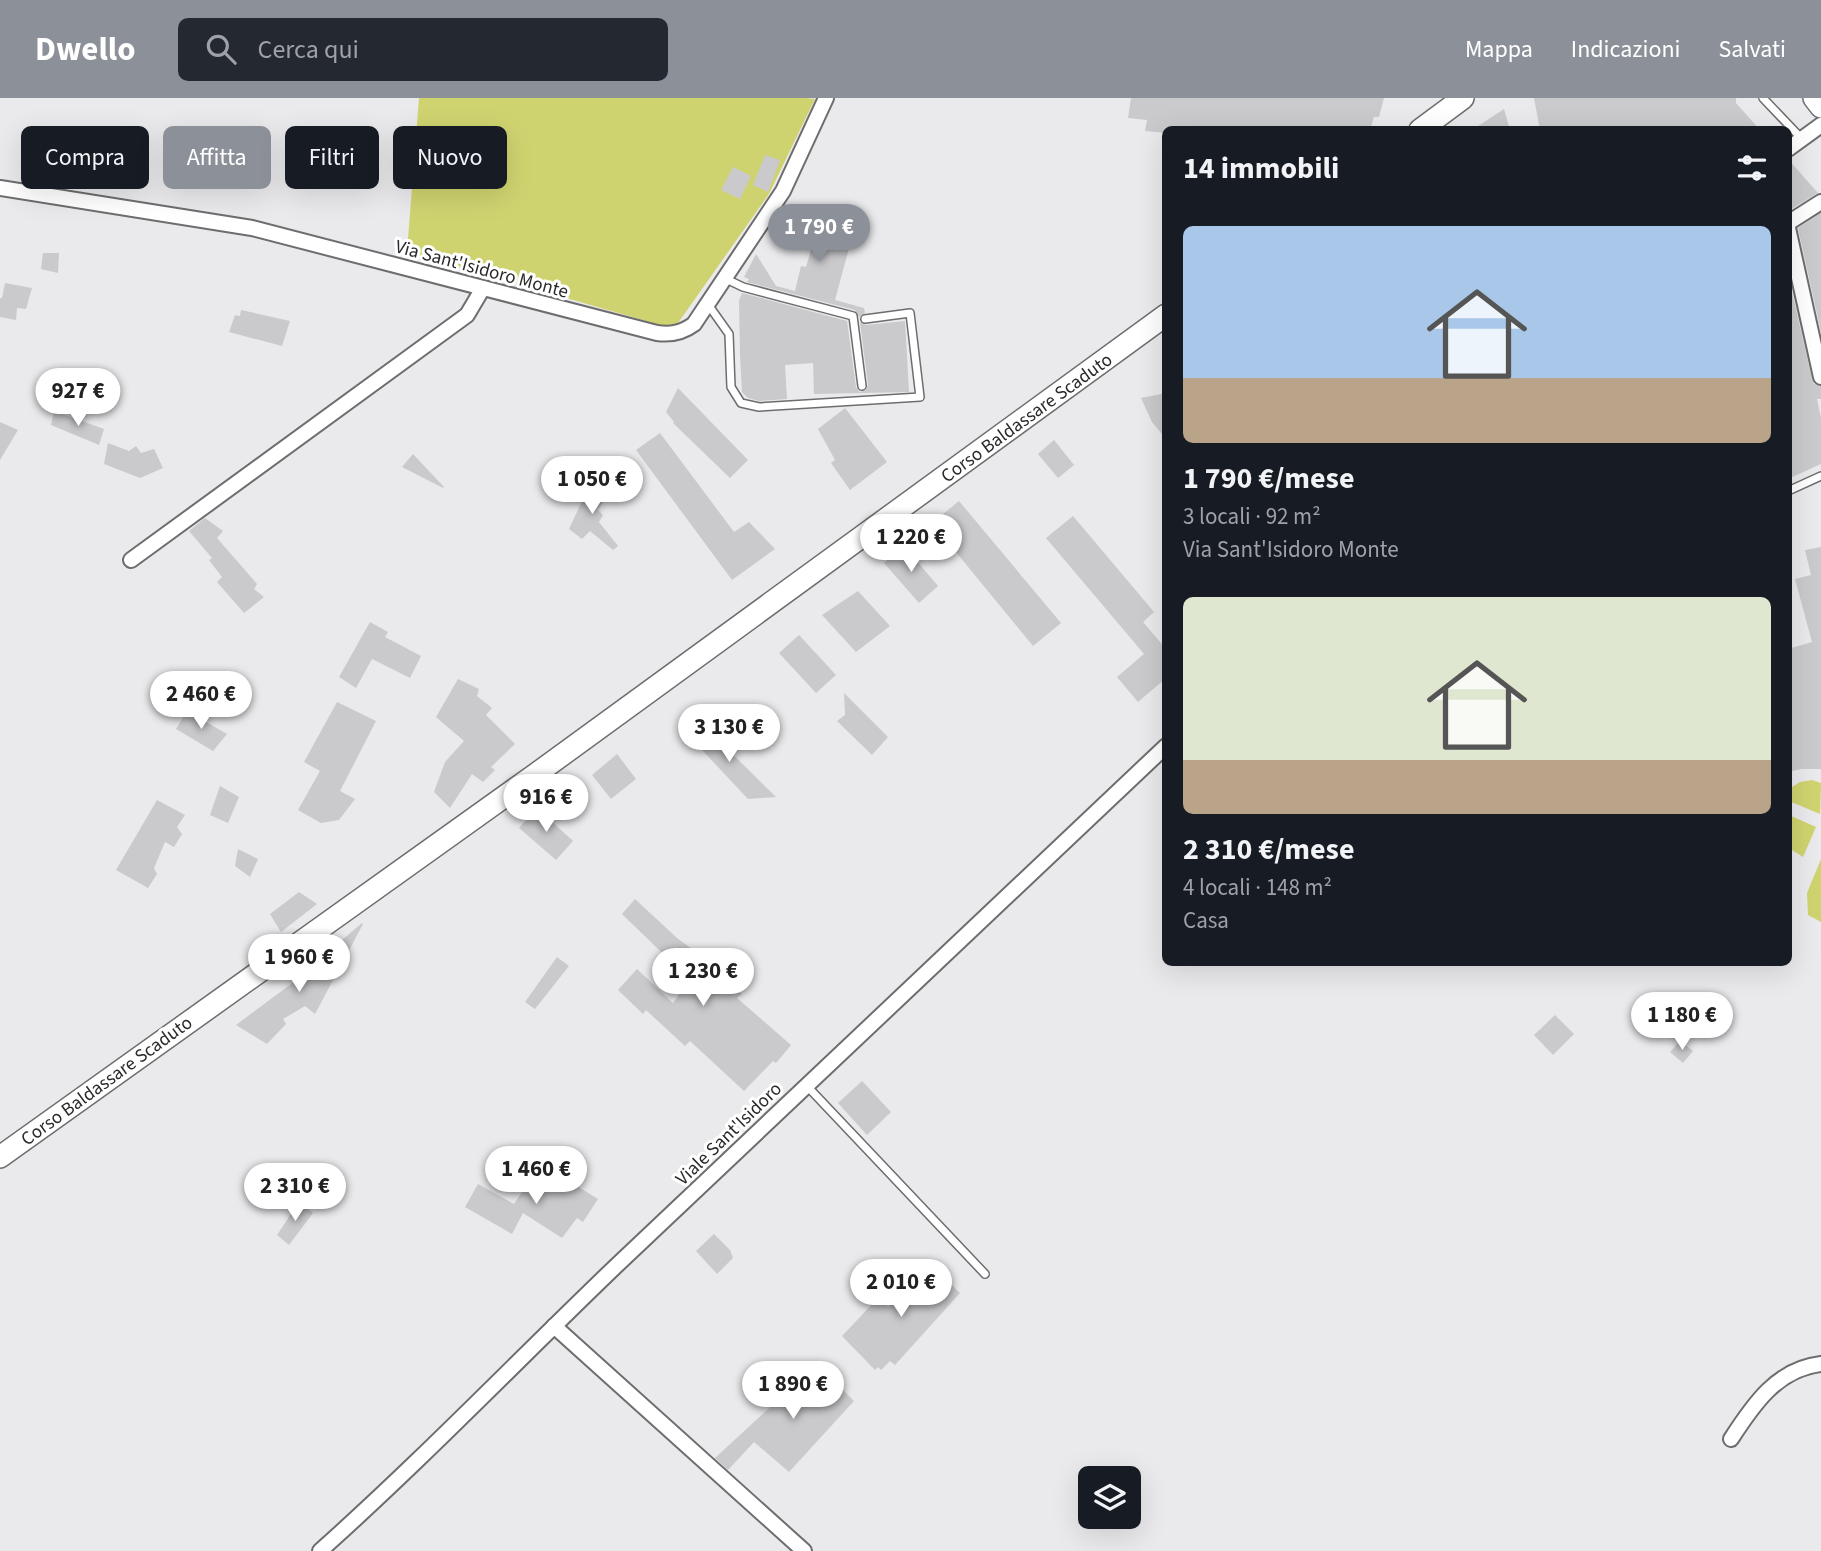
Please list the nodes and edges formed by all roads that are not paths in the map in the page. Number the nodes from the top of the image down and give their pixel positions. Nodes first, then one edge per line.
1 (826, 98) edge
2 (1463, 98) edge
3 (1763, 98) edge
4 (1814, 98) edge
5 (1821, 107) edge
6 (1821, 125) edge
7 (1425, 126) edge
8 (1790, 126) edge
9 (1792, 129) edge
10 (1801, 138) junction
11 (1792, 146) edge
12 (0, 188) edge
13 (1821, 202) edge
14 (1792, 222) edge
15 (1792, 243) edge
16 (724, 278) junction
17 (483, 288) junction
18 (707, 303) junction
19 (1162, 318) edge
20 (869, 320) dead end
21 (1821, 377) edge
22 (862, 386) dead end
23 (1821, 476) edge
24 (1792, 489) edge
25 (131, 560) dead end
26 (1162, 750) edge
27 (805, 1085) junction
28 (0, 1157) edge
29 (985, 1273) dead end
30 (554, 1326) junction
31 (1821, 1364) edge
32 (1731, 1439) dead end
33 (320, 1551) edge
34 (804, 1551) edge

1 - 16 street, Via Sant'Isidoro Monte
2 - 7 street
3 - 8 lane
4 - 5 street
6 - 10 street
9 - 10 lane
10 - 11 street
12 - 17 street, Via Sant'Isidoro Monte
13 - 14 street
15 - 21 street
16 - 18 street, Via Sant'Isidoro Monte
16 - 22 lane
17 - 18 street, Via Sant'Isidoro Monte
17 - 25 street
18 - 20 lane
19 - 28 street, Corso Baldassare Scaduto
23 - 24 lane
26 - 27 street, Viale Sant'Isidoro
27 - 29 lane
27 - 30 street, Viale Sant'Isidoro
30 - 33 street, Viale Sant'Isidoro
30 - 34 street
31 - 32 street

